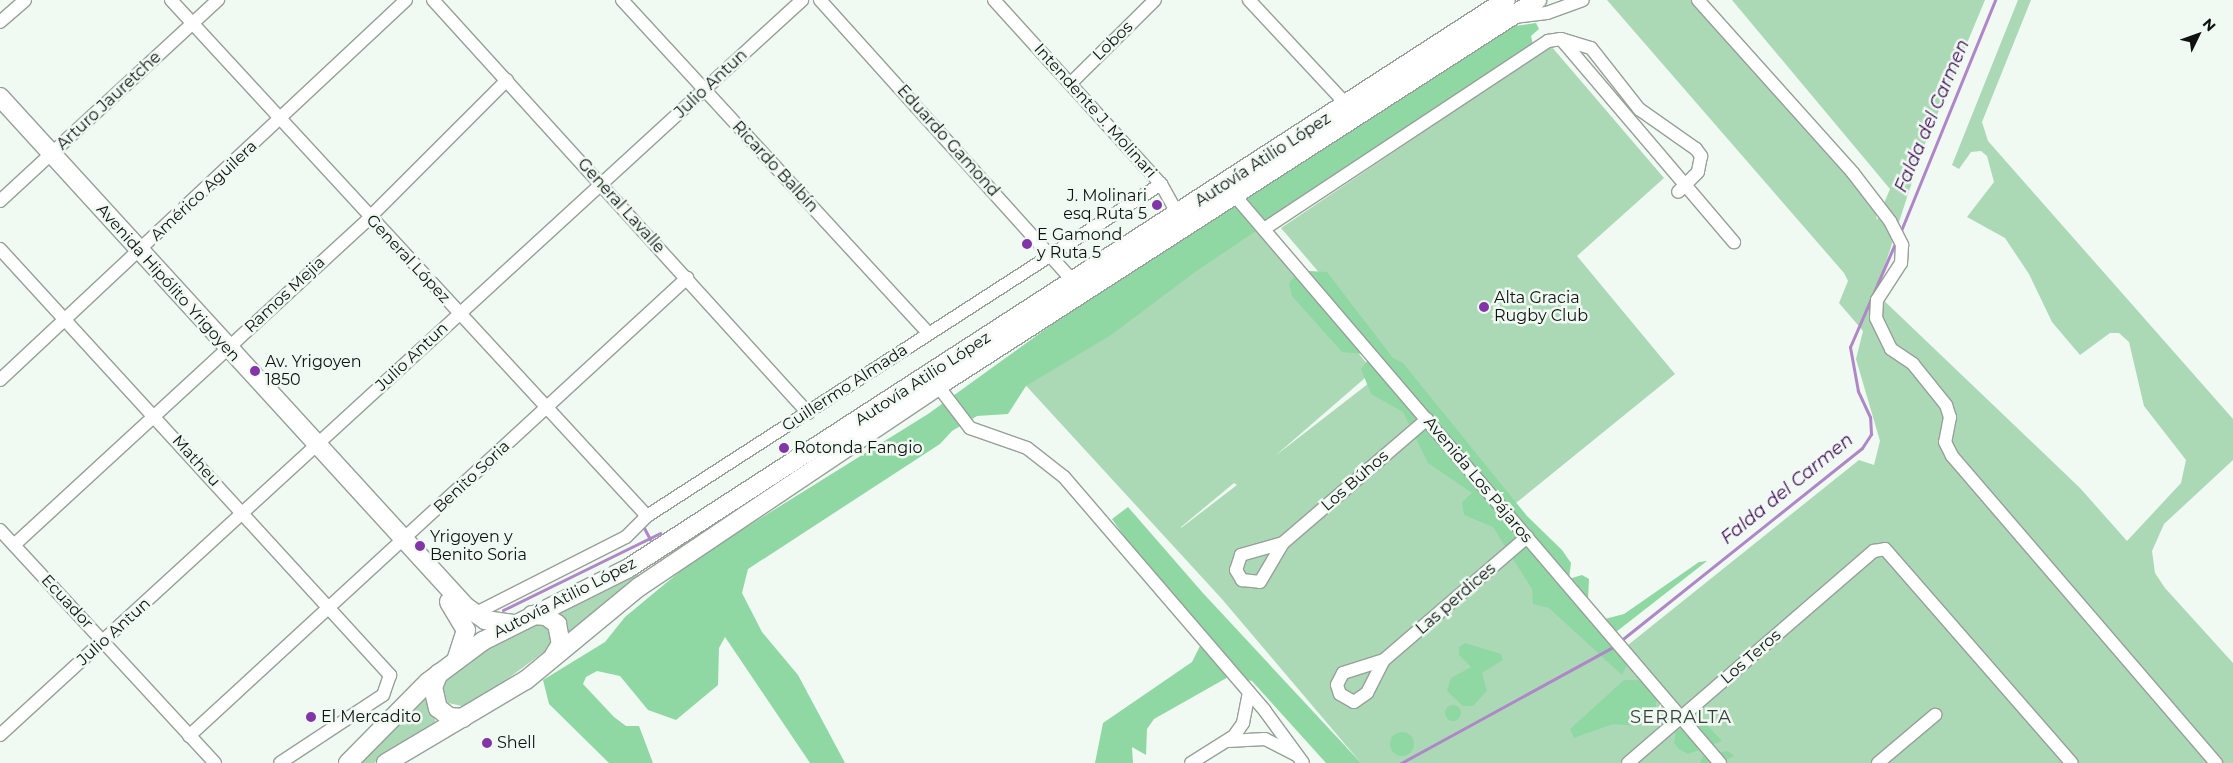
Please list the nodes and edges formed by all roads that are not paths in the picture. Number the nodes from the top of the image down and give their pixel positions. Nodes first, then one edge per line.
1 (24, 0) edge
2 (171, 0) edge
3 (218, 0) edge
4 (406, 0) edge
5 (432, 0) edge
6 (622, 0) edge
7 (802, 0) edge
8 (820, 0) edge
9 (994, 0) edge
10 (1155, 0) edge
11 (1250, 0) edge
12 (1537, 0) edge
13 (1583, 0) edge
14 (1698, 0) edge
15 (1503, 1) edge
16 (1511, 18) junction
17 (0, 22) edge
18 (193, 23) junction
19 (1561, 39) junction
20 (506, 80) junction
21 (1071, 83) junction
22 (705, 90) junction
23 (0, 97) edge
24 (1347, 105) junction
25 (0, 111) edge
26 (280, 119) junction
27 (48, 157) junction
28 (1161, 184) junction
29 (602, 185) junction
30 (1681, 188) junction
31 (1236, 196) junction
32 (0, 201) edge
33 (370, 218) junction
34 (1182, 222) junction
35 (1264, 229) junction
36 (1734, 242) dead end
37 (0, 249) edge
38 (135, 254) junction
39 (1051, 254) junction
40 (687, 278) junction
41 (1074, 282) junction
42 (459, 313) junction
43 (67, 319) junction
44 (928, 333) junction
45 (224, 352) junction
46 (0, 380) edge
47 (938, 386) junction
48 (546, 410) junction
49 (808, 413) junction
50 (154, 414) junction
51 (1427, 419) junction
52 (314, 449) junction
53 (243, 513) junction
54 (647, 516) junction
55 (0, 530) edge
56 (1527, 537) junction
57 (402, 542) junction
58 (1283, 543) dead end
59 (14, 546) junction
60 (327, 606) junction
61 (474, 614) junction
62 (532, 615) junction
63 (512, 624) junction
64 (103, 642) junction
65 (552, 658) junction
66 (456, 659) junction
67 (1384, 660) dead end
68 (440, 672) junction
69 (1249, 693) junction
70 (1935, 715) dead end
71 (463, 718) junction
72 (1681, 718) junction
73 (0, 735) edge
74 (189, 736) junction
75 (1228, 741) junction
76 (1302, 761) edge
77 (215, 763) edge
78 (280, 763) edge
79 (348, 763) edge
80 (386, 763) edge
81 (1191, 763) edge
82 (1628, 763) edge
83 (1720, 763) edge
84 (1878, 763) edge
85 (2072, 763) edge
86 (2216, 763) edge

1 - 17 street
2 - 18 street, General López
3 - 18 street, Arturo Jauretche
4 - 26 street, Américo Aguilera
5 - 20 street, General Lavalle
6 - 22 street, Ricardo Balbín
7 - 22 street, Julio Antun
8 - 39 street, Eduardo Gamond
9 - 21 street, Intendente J. Molinari
10 - 21 street, Lobos
11 - 24 street
12 - 16 main road, Autovía Atilio López
13 - 16 street
14 - 86 street
15 - 24 main road, Autovía Atilio López
16 - 31 main road, Autovía Atilio López
18 - 26 street, General López
18 - 27 street, Arturo Jauretche
19 - 30 street
19 - 30 street
19 - 35 street
20 - 29 street, General Lavalle
20 - 33 street, Ramos Mejia
21 - 28 street, Intendente J. Molinari
22 - 29 street, Julio Antun
22 - 44 street, Ricardo Balbín
23 - 27 main road, Avenida Hipólito Yrigoyen
24 - 34 main road, Autovía Atilio López
25 - 27 main road, Avenida Hipólito Yrigoyen
26 - 33 street, General López
26 - 38 street, Américo Aguilera
27 - 32 street, Arturo Jauretche
27 - 38 main road, Avenida Hipólito Yrigoyen
28 - 34 street, Intendente J. Molinari
28 - 39 street, Guillermo Almada
29 - 40 street, General Lavalle
29 - 42 street, Julio Antun
30 - 36 street
31 - 34 main road, Autovía Atilio López
31 - 35 street, Avenida Los Pájaros
33 - 42 street, General López
33 - 45 street, Ramos Mejia
34 - 41 main road, Autovía Atilio López
34 - 47 main road, Autovía Atilio López
35 - 51 street, Avenida Los Pájaros
37 - 43 street, Matheu
38 - 43 street, Américo Aguilera
38 - 45 main road, Avenida Hipólito Yrigoyen
39 - 41 street, Eduardo Gamond
39 - 44 street, Guillermo Almada
40 - 48 street, Benito Soria
40 - 49 street, General Lavalle
41 - 62 main road, Autovía Atilio López
42 - 48 street, General López
42 - 52 street, Julio Antun
43 - 46 street, Américo Aguilera
43 - 50 street, Matheu
44 - 49 street, Guillermo Almada
45 - 50 street, Ramos Mejia
45 - 52 main road, Avenida Hipólito Yrigoyen
47 - 65 main road, Autovía Atilio López
47 - 69 street
48 - 54 street, General López
48 - 57 street, Benito Soria
49 - 54 street, Guillermo Almada
50 - 53 street, Matheu
50 - 59 street, Ramos Mejia
51 - 56 street, Avenida Los Pájaros
51 - 58 street, Los Búhos
52 - 53 street, Julio Antun
52 - 57 main road, Avenida Hipólito Yrigoyen
53 - 60 street, Matheu
53 - 64 street, Julio Antun
54 - 61 street, Guillermo Almada
55 - 59 street, Ecuador
56 - 67 street, Las perdices
56 - 72 street, Avenida Los Pájaros
57 - 60 street, Benito Soria
57 - 61 main road, Avenida Hipólito Yrigoyen
57 - 66 main road, Avenida Hipólito Yrigoyen
59 - 64 street, Ecuador
60 - 74 street, Benito Soria
60 - 78 street, Matheu
61 - 63 main road
62 - 63 main road, Autovía Atilio López
62 - 65 main road
63 - 66 main road, Autovía Atilio López
64 - 73 street, Julio Antun
64 - 74 street, Ecuador
65 - 71 main road, Autovía Atilio López
66 - 68 main road, Autovía Atilio López
68 - 71 main road
68 - 79 main road, Autovía Atilio López
69 - 75 street
69 - 76 street
70 - 84 street
71 - 80 main road, Autovía Atilio López
72 - 82 street, Los Teros
72 - 83 street, Avenida Los Pájaros
72 - 85 street, Los Teros
74 - 77 street, Ecuador
75 - 76 street
75 - 81 street

